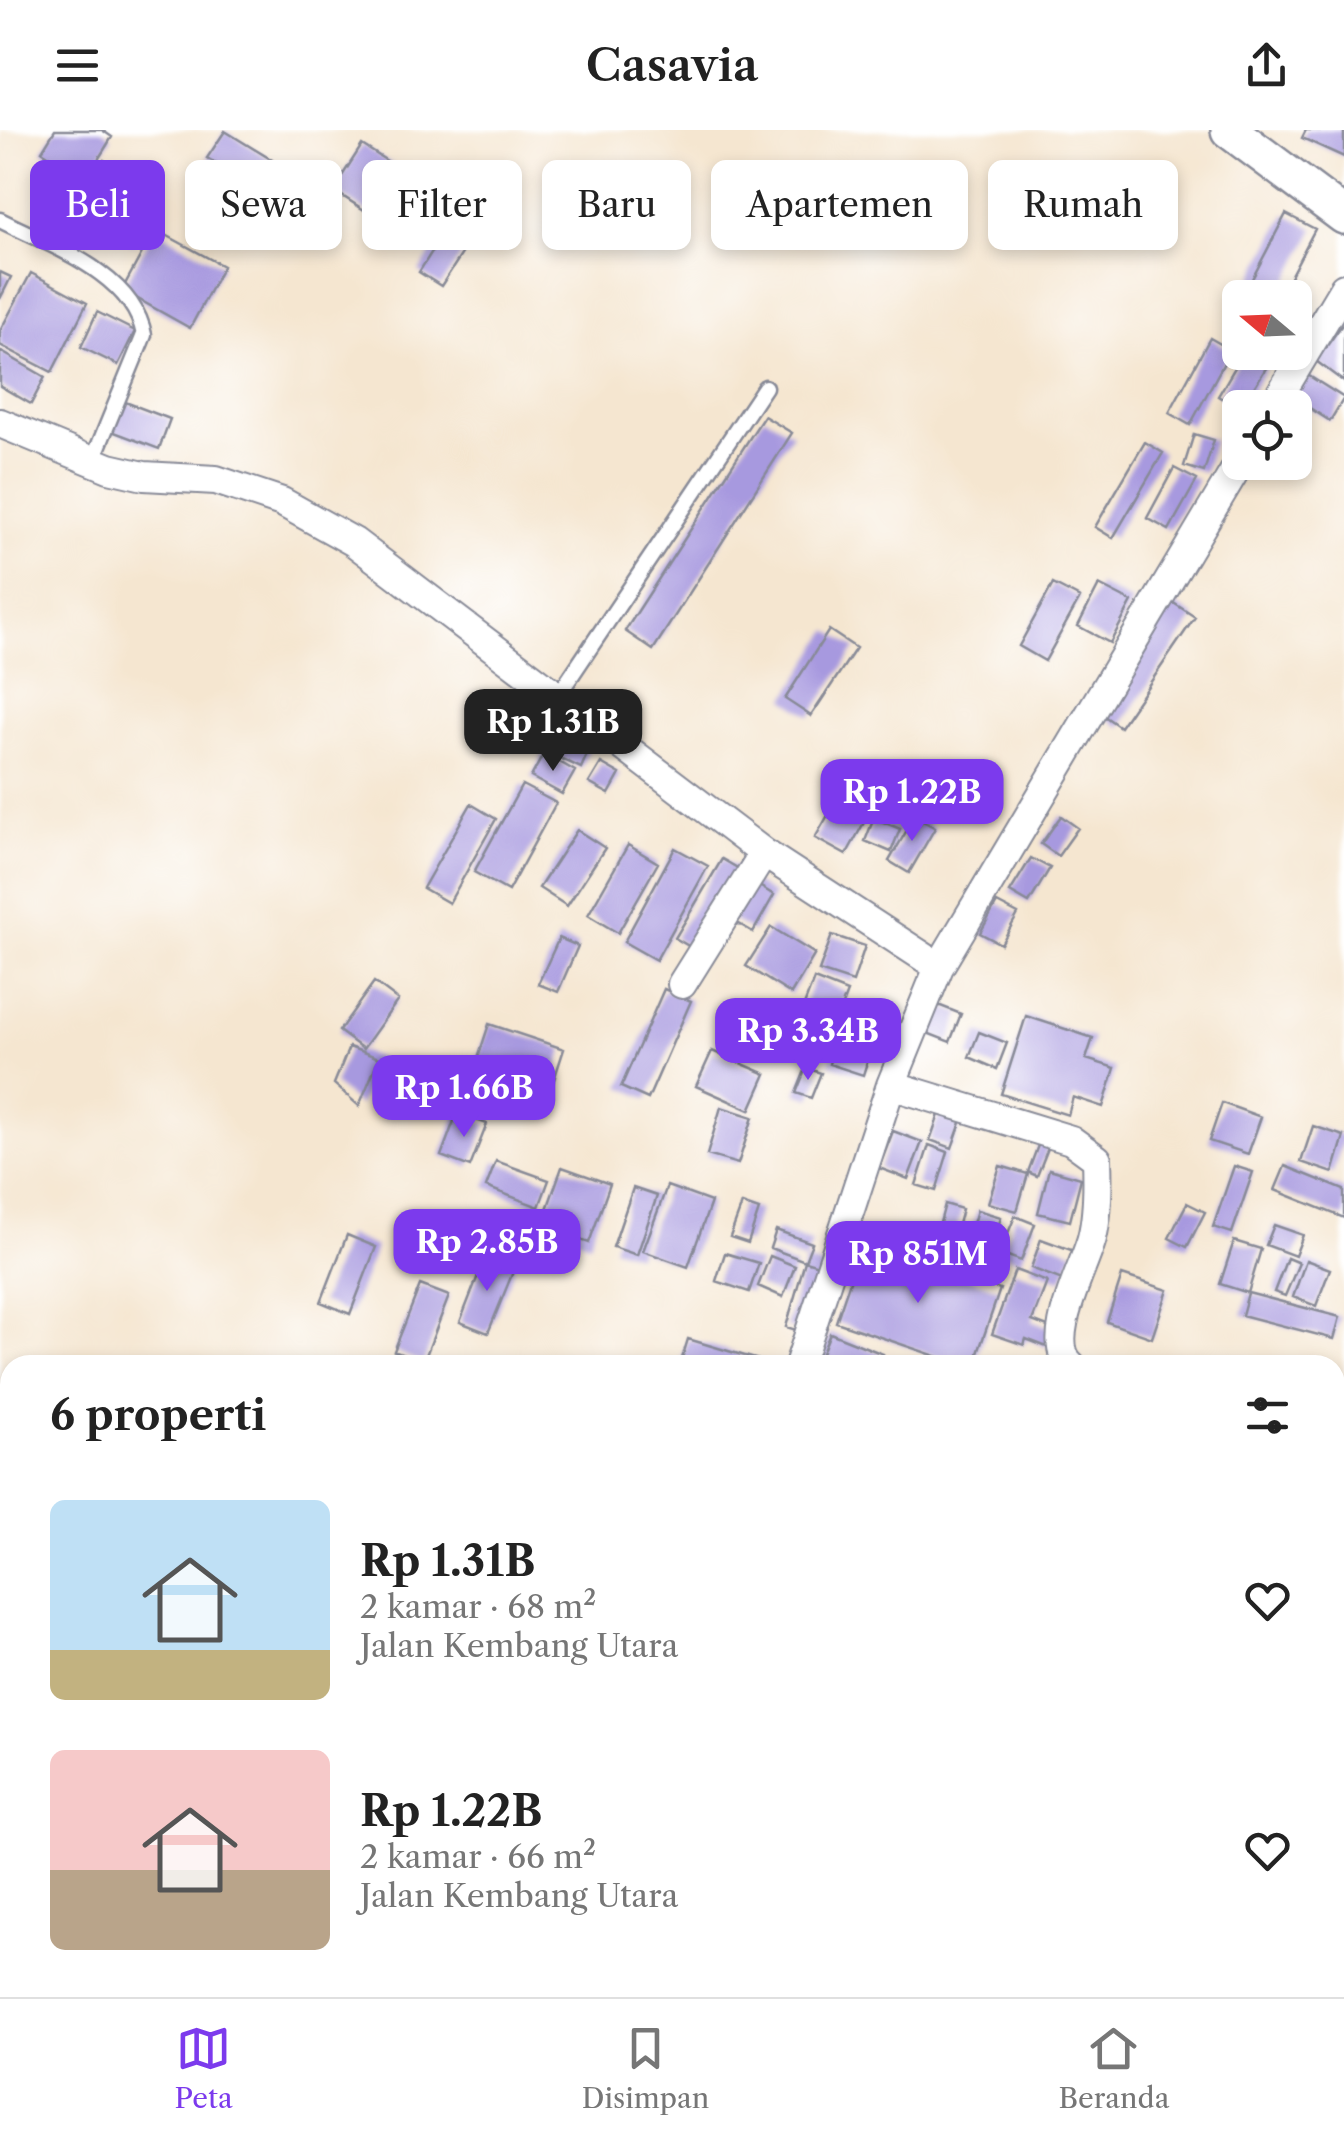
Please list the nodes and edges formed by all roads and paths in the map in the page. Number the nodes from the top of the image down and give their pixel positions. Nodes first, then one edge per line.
1 (1228, 130) edge
2 (1344, 216) edge
3 (0, 220) edge
4 (1344, 288) edge
5 (765, 387) dead end
6 (1283, 390) edge
7 (0, 423) edge
8 (92, 462) junction
9 (1229, 480) edge
10 (558, 694) junction
11 (764, 852) junction
12 (939, 967) junction
13 (682, 984) dead end
14 (891, 1085) junction
15 (802, 1355) edge
16 (1063, 1355) edge

1 - 2 street
3 - 8 lane
4 - 6 street
5 - 10 lane
7 - 8 street
8 - 10 street
9 - 12 street
10 - 11 street
11 - 12 street
11 - 13 street
12 - 14 street
14 - 15 street
14 - 16 street

